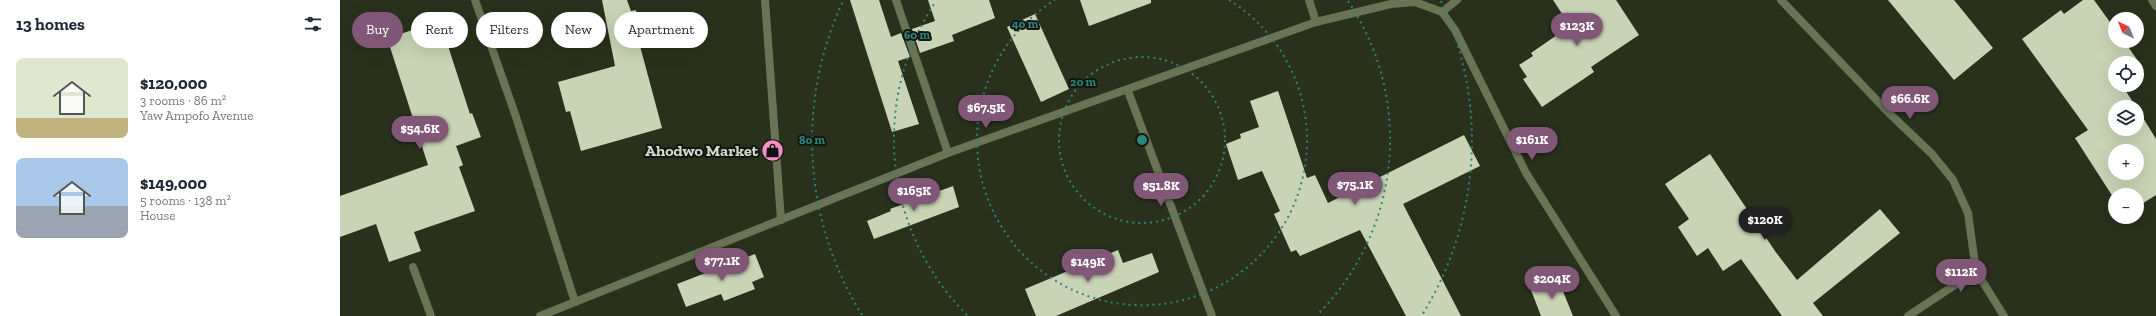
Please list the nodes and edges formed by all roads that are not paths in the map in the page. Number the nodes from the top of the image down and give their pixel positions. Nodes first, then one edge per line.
1 (475, 0) edge
2 (765, 0) edge
3 (896, 0) edge
4 (1309, 0) edge
5 (1456, 0) edge
6 (1781, 0) edge
7 (2152, 0) edge
8 (2156, 6) edge
9 (1442, 12) junction
10 (1316, 22) junction
11 (1128, 90) junction
12 (948, 153) junction
13 (781, 220) junction
14 (413, 267) dead end
15 (1976, 271) junction
16 (575, 302) junction
17 (431, 316) edge
18 (540, 316) edge
19 (1212, 316) edge
20 (1616, 316) edge
21 (1908, 316) edge
22 (2004, 316) edge

1 - 16 street
2 - 13 street
3 - 12 street
4 - 10 street
5 - 9 street
6 - 15 street
7 - 8 street
9 - 10 street
9 - 20 street
10 - 11 street
11 - 12 street
11 - 19 street
12 - 13 street
13 - 16 street
14 - 17 street
15 - 21 street
15 - 22 street
16 - 18 street

